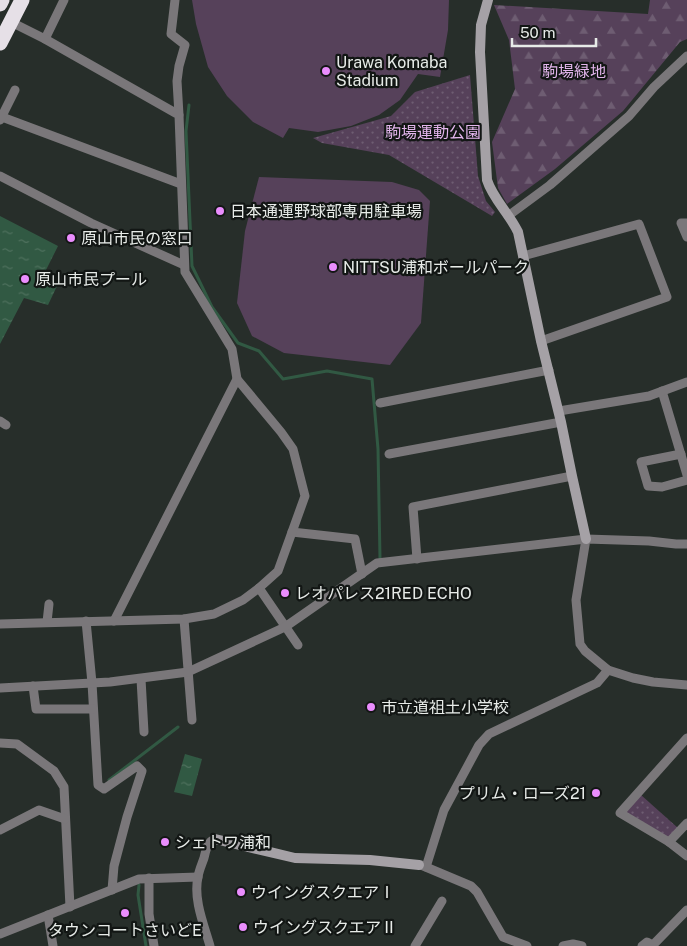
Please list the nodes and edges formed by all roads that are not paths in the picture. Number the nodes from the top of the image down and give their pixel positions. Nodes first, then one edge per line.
1 (2, 0) edge
2 (22, 0) edge
3 (64, 0) edge
4 (175, 0) edge
5 (488, 0) edge
6 (0, 4) edge
7 (11, 22) junction
8 (44, 39) junction
9 (0, 43) edge
10 (684, 59) edge
11 (687, 71) edge
12 (15, 90) dead end
13 (179, 115) junction
14 (1, 119) edge
15 (0, 176) edge
16 (181, 184) junction
17 (508, 216) junction
18 (687, 223) edge
19 (687, 237) edge
20 (523, 256) junction
21 (184, 265) junction
22 (542, 341) junction
23 (549, 370) junction
24 (237, 379) junction
25 (687, 382) edge
26 (662, 391) junction
27 (380, 403) dead end
28 (559, 411) junction
29 (561, 422) junction
30 (389, 454) dead end
31 (681, 454) junction
32 (687, 475) edge
33 (572, 476) junction
34 (687, 480) edge
35 (292, 532) junction
36 (586, 539) junction
37 (687, 544) edge
38 (417, 559) junction
39 (362, 574) junction
40 (259, 588) junction
41 (49, 604) dead end
42 (184, 620) junction
43 (86, 621) junction
44 (114, 621) junction
45 (47, 622) junction
46 (0, 624) edge
47 (285, 627) junction
48 (298, 645) dead end
49 (608, 670) junction
50 (188, 672) junction
51 (141, 679) junction
52 (92, 683) junction
53 (687, 685) edge
54 (33, 686) junction
55 (0, 688) edge
56 (93, 709) junction
57 (192, 720) dead end
58 (144, 732) dead end
59 (687, 738) edge
60 (0, 743) edge
61 (65, 819) junction
62 (687, 823) edge
63 (0, 830) edge
64 (216, 838) joint
65 (669, 842) junction
66 (687, 856) edge
67 (422, 866) junction
68 (198, 877) junction
69 (149, 878) junction
70 (112, 890) junction
71 (442, 902) dead end
72 (70, 907) junction
73 (686, 912) edge
74 (48, 916) junction
75 (0, 934) edge
76 (505, 942) edge
77 (53, 946) edge
78 (154, 946) edge
79 (210, 946) edge
80 (415, 946) edge
81 (527, 946) edge
82 (563, 946) edge
83 (582, 946) edge
84 (642, 946) edge

1 - 6 highway
2 - 7 highway
3 - 8 street
4 - 13 street
5 - 17 street
7 - 8 street
7 - 9 highway
8 - 13 street
10 - 11 street
10 - 17 street
12 - 14 street
13 - 16 street
14 - 16 street
15 - 21 street
16 - 21 street
17 - 20 street
18 - 19 street
20 - 22 street
20 - 22 street
21 - 24 street
22 - 23 street
23 - 27 street
23 - 28 street
24 - 35 street
24 - 44 street
25 - 26 street
26 - 28 street
26 - 31 street
28 - 29 street
29 - 30 street
29 - 33 street
31 - 32 street
31 - 34 street
33 - 36 street
33 - 38 street
35 - 39 street
35 - 40 street
36 - 37 street
36 - 38 street
36 - 49 street
38 - 39 street
39 - 47 street
40 - 42 street
40 - 47 street
41 - 45 street
42 - 44 street
42 - 50 street
43 - 44 street
43 - 45 street
43 - 52 street
45 - 46 street
47 - 48 street
47 - 50 street
49 - 53 street
49 - 67 street
50 - 51 street
50 - 57 street
51 - 52 street
51 - 58 street
52 - 54 street
52 - 56 street
54 - 55 street
54 - 56 street
56 - 70 street
59 - 65 street
60 - 61 street
61 - 63 street
61 - 72 street
62 - 65 street
64 - 67 street
64 - 68 street
65 - 66 street
67 - 76 street
68 - 69 street
68 - 79 street
69 - 70 street
69 - 78 street
70 - 72 street
71 - 80 street
72 - 74 street
73 - 84 street
74 - 75 street
74 - 77 street
76 - 81 street
82 - 83 street

